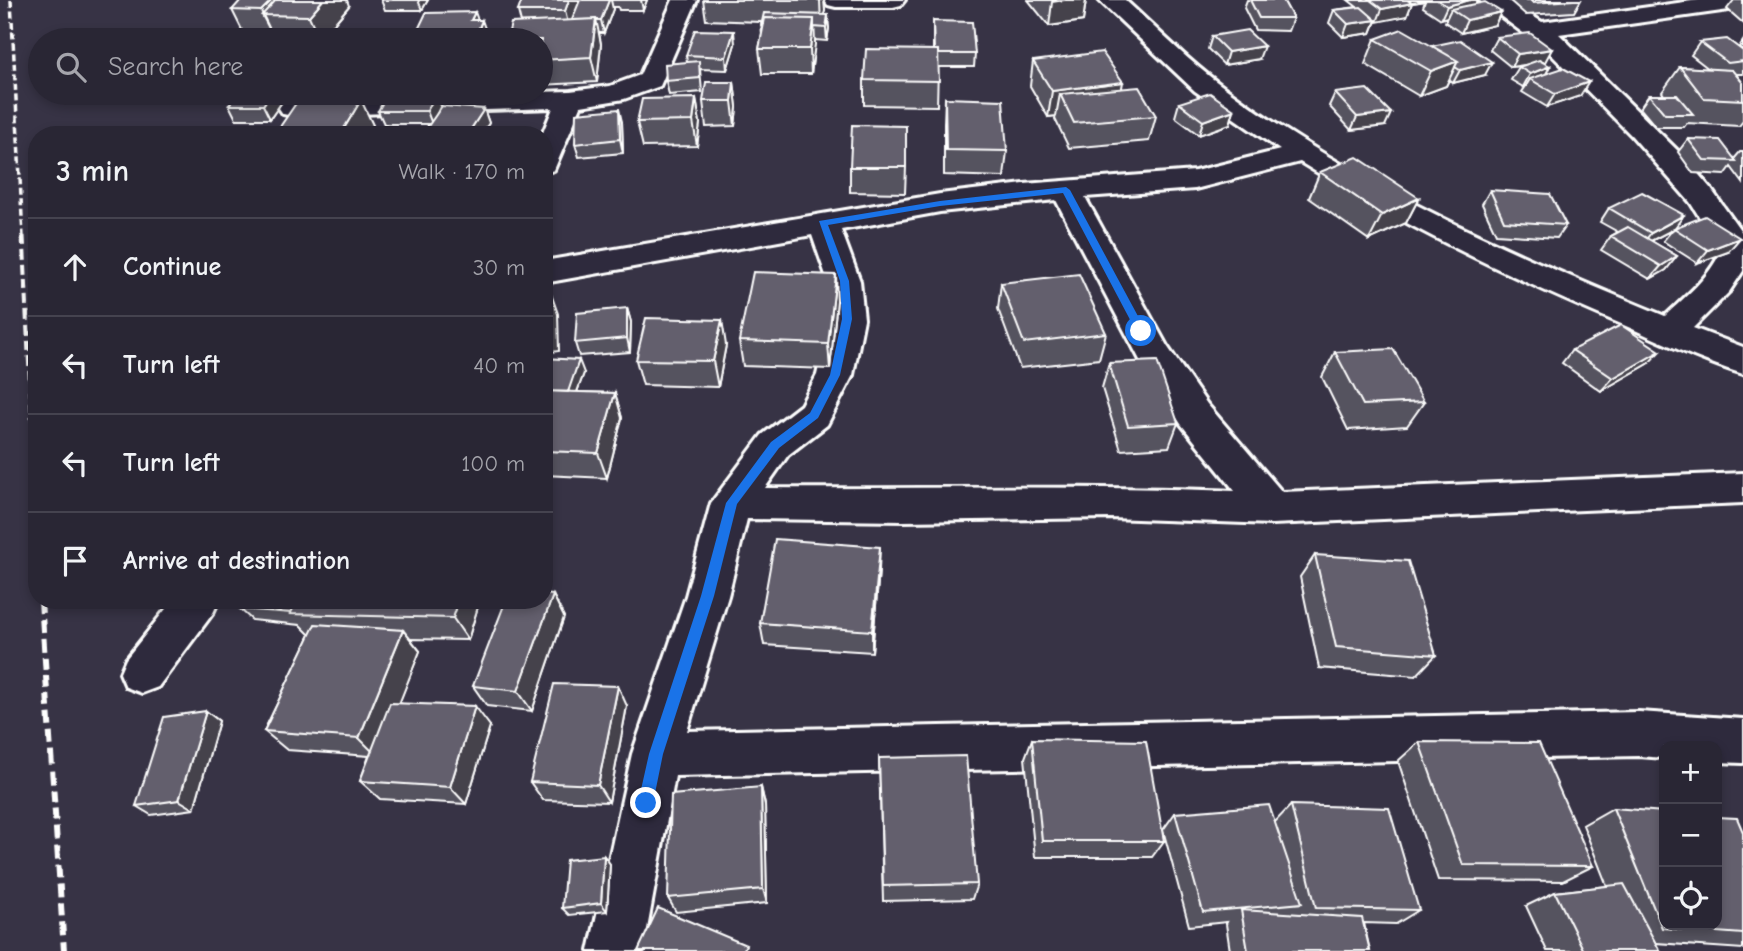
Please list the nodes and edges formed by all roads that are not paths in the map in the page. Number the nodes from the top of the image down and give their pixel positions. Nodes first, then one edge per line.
1 (685, 0) edge
2 (836, 0) edge
3 (893, 0) edge
4 (1111, 0) edge
5 (1491, 0) edge
6 (1743, 1) edge
7 (1538, 30) junction
8 (553, 99) edge
9 (570, 99) junction
10 (362, 105) edge
11 (293, 107) edge
12 (553, 142) edge
13 (1301, 153) junction
14 (1066, 190) junction
15 (823, 223) junction
16 (553, 270) edge
17 (1669, 331) junction
18 (1743, 361) edge
19 (1743, 488) edge
20 (731, 503) junction
21 (1272, 508) junction
22 (191, 609) edge
23 (142, 673) dead end
24 (1743, 741) edge
25 (656, 754) junction
26 (616, 951) edge

1 - 9 street
2 - 3 street
4 - 13 street
5 - 7 street
6 - 7 street
7 - 17 street
8 - 9 street
9 - 12 street
10 - 11 street
13 - 14 street
13 - 17 street
14 - 15 street
14 - 21 street
15 - 16 street
15 - 20 street
17 - 18 street
19 - 21 street
20 - 21 street
20 - 25 street
22 - 23 street
24 - 25 street
25 - 26 street

